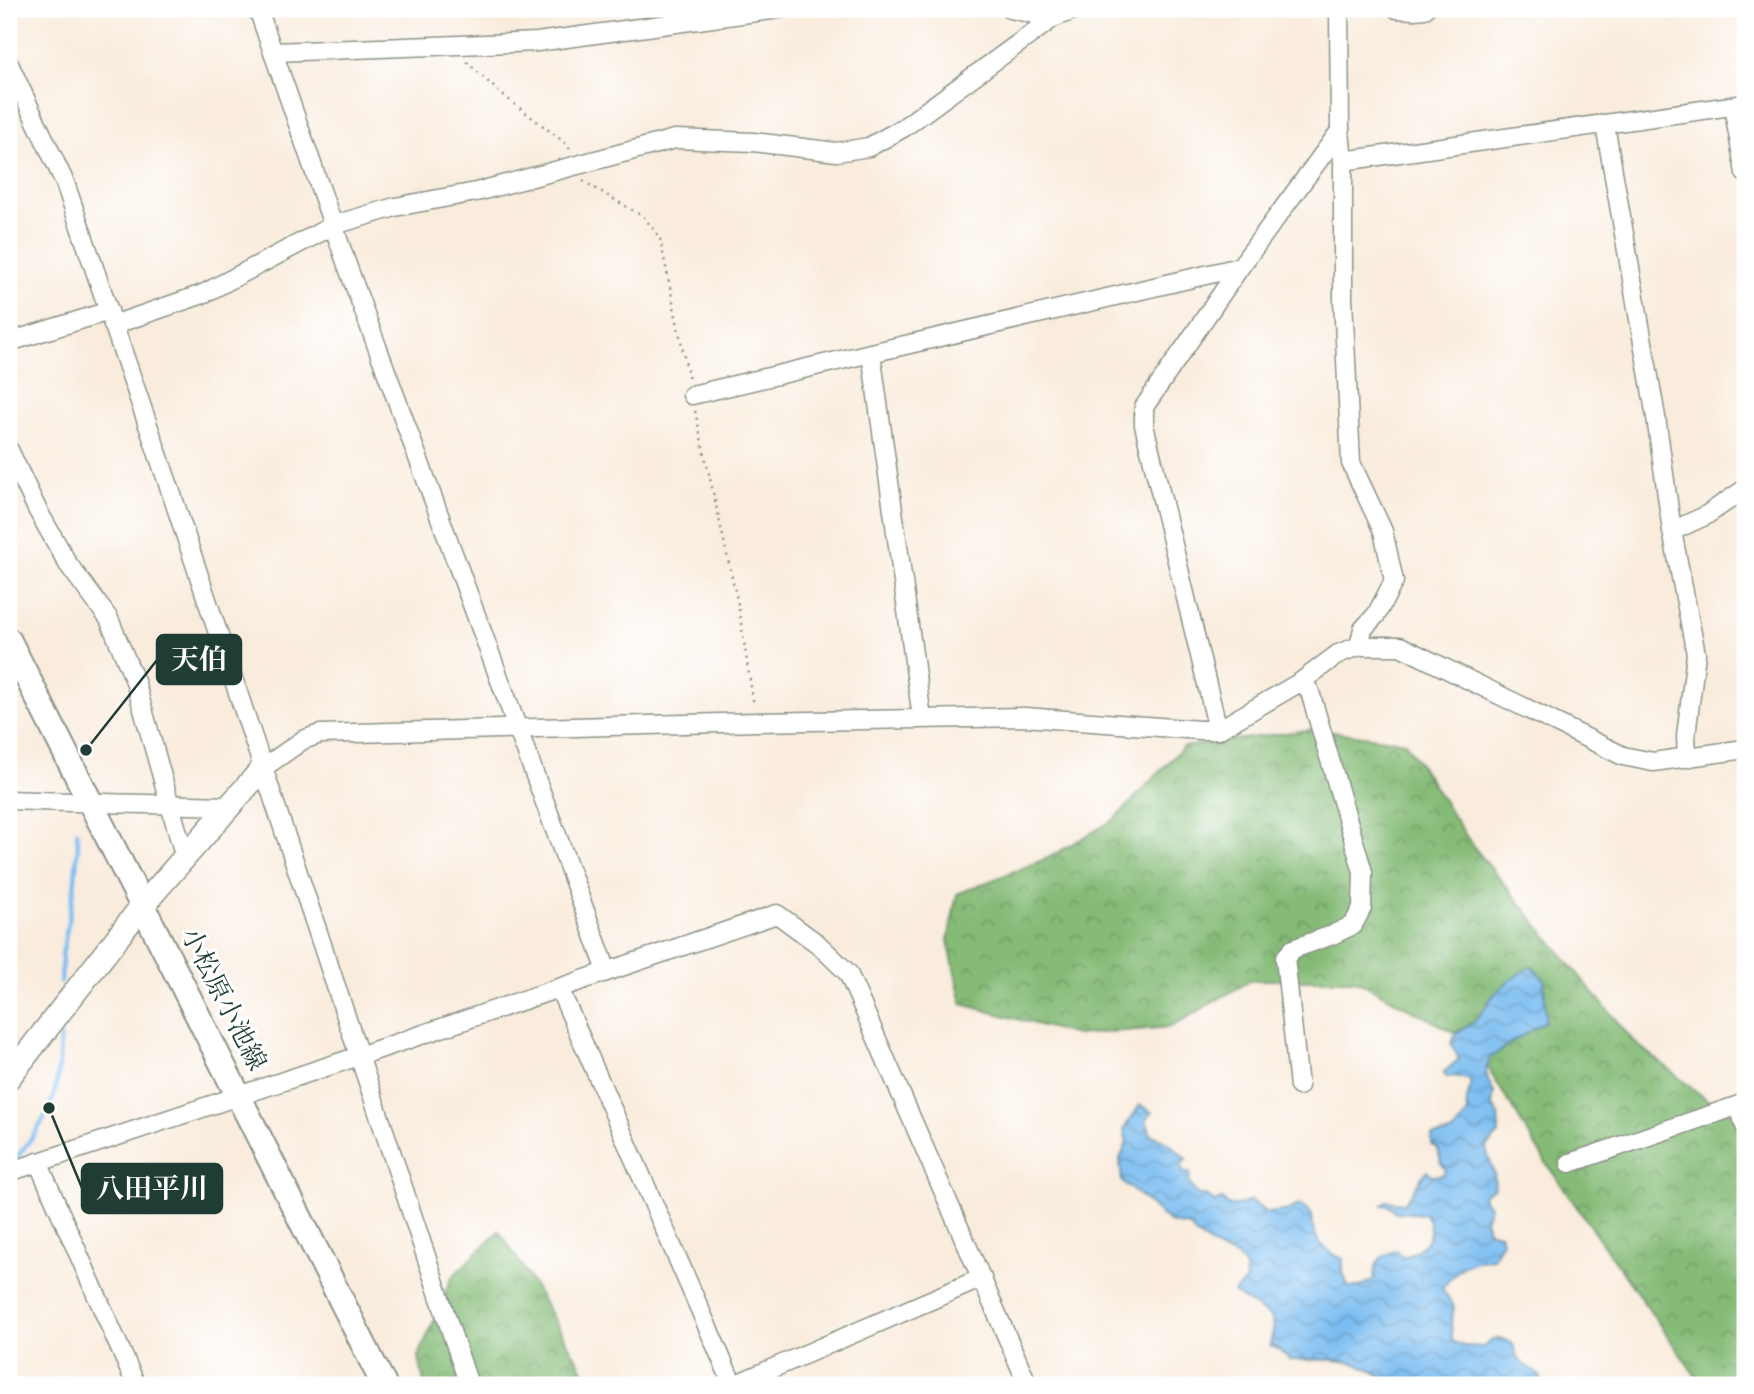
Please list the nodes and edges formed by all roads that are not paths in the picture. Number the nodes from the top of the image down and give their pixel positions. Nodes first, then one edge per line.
1 (258, 9) edge
2 (779, 9) edge
3 (1010, 9) edge
4 (1076, 9) edge
5 (1339, 9) edge
6 (1398, 9) edge
7 (1425, 9) edge
8 (1053, 18) junction
9 (274, 52) junction
10 (9, 64) edge
11 (1739, 105) edge
12 (1605, 125) junction
13 (1340, 131) junction
14 (1343, 160) junction
15 (1745, 173) edge
16 (334, 225) junction
17 (1240, 267) junction
18 (111, 318) junction
19 (9, 342) edge
20 (871, 353) junction
21 (692, 395) road end
22 (9, 450) edge
23 (1745, 489) edge
24 (1672, 531) junction
25 (9, 641) edge
26 (1359, 646) junction
27 (1302, 681) junction
28 (922, 718) junction
29 (518, 730) junction
30 (1218, 730) junction
31 (1745, 749) edge
32 (1687, 758) junction
33 (263, 768) junction
34 (9, 800) edge
35 (92, 804) junction
36 (171, 804) junction
37 (230, 806) junction
38 (185, 858) junction
39 (142, 906) junction
40 (607, 971) junction
41 (559, 988) junction
42 (359, 1056) junction
43 (9, 1077) edge
44 (1299, 1086) dead end
45 (238, 1096) junction
46 (1742, 1104) edge
47 (1745, 1126) edge
48 (38, 1162) junction
49 (1570, 1163) dead end
50 (9, 1172) edge
51 (982, 1278) junction
52 (136, 1385) edge
53 (384, 1385) edge
54 (469, 1385) edge
55 (734, 1385) edge
56 (1028, 1385) edge

1 - 9 street
2 - 9 street
3 - 8 street
4 - 8 street
5 - 13 street
6 - 7 street
8 - 16 street
9 - 16 street
10 - 18 street
11 - 12 street
11 - 15 street
12 - 14 street
12 - 24 street
13 - 14 street
13 - 17 street
14 - 26 street
16 - 18 street
16 - 29 street
17 - 20 street
17 - 30 street
18 - 19 street
18 - 33 street
20 - 21 street
20 - 28 street
22 - 36 street
23 - 24 street
24 - 32 street
25 - 35 main road, 小松原小池線
26 - 27 street
26 - 32 street
27 - 30 street
27 - 44 street
28 - 29 street
28 - 30 street
29 - 33 street
29 - 40 street
31 - 32 street
33 - 37 street
33 - 42 street
34 - 35 street
35 - 36 street
35 - 39 main road, 小松原小池線
36 - 37 street
36 - 38 street
37 - 38 street
38 - 39 street
39 - 43 street
39 - 45 main road, 小松原小池線
40 - 41 street
40 - 51 street
41 - 42 street
41 - 55 street
42 - 45 street
42 - 54 street
45 - 48 street
45 - 53 main road, 小松原小池線
46 - 47 street
46 - 49 street
48 - 50 street
48 - 52 street
51 - 55 street
51 - 56 street

